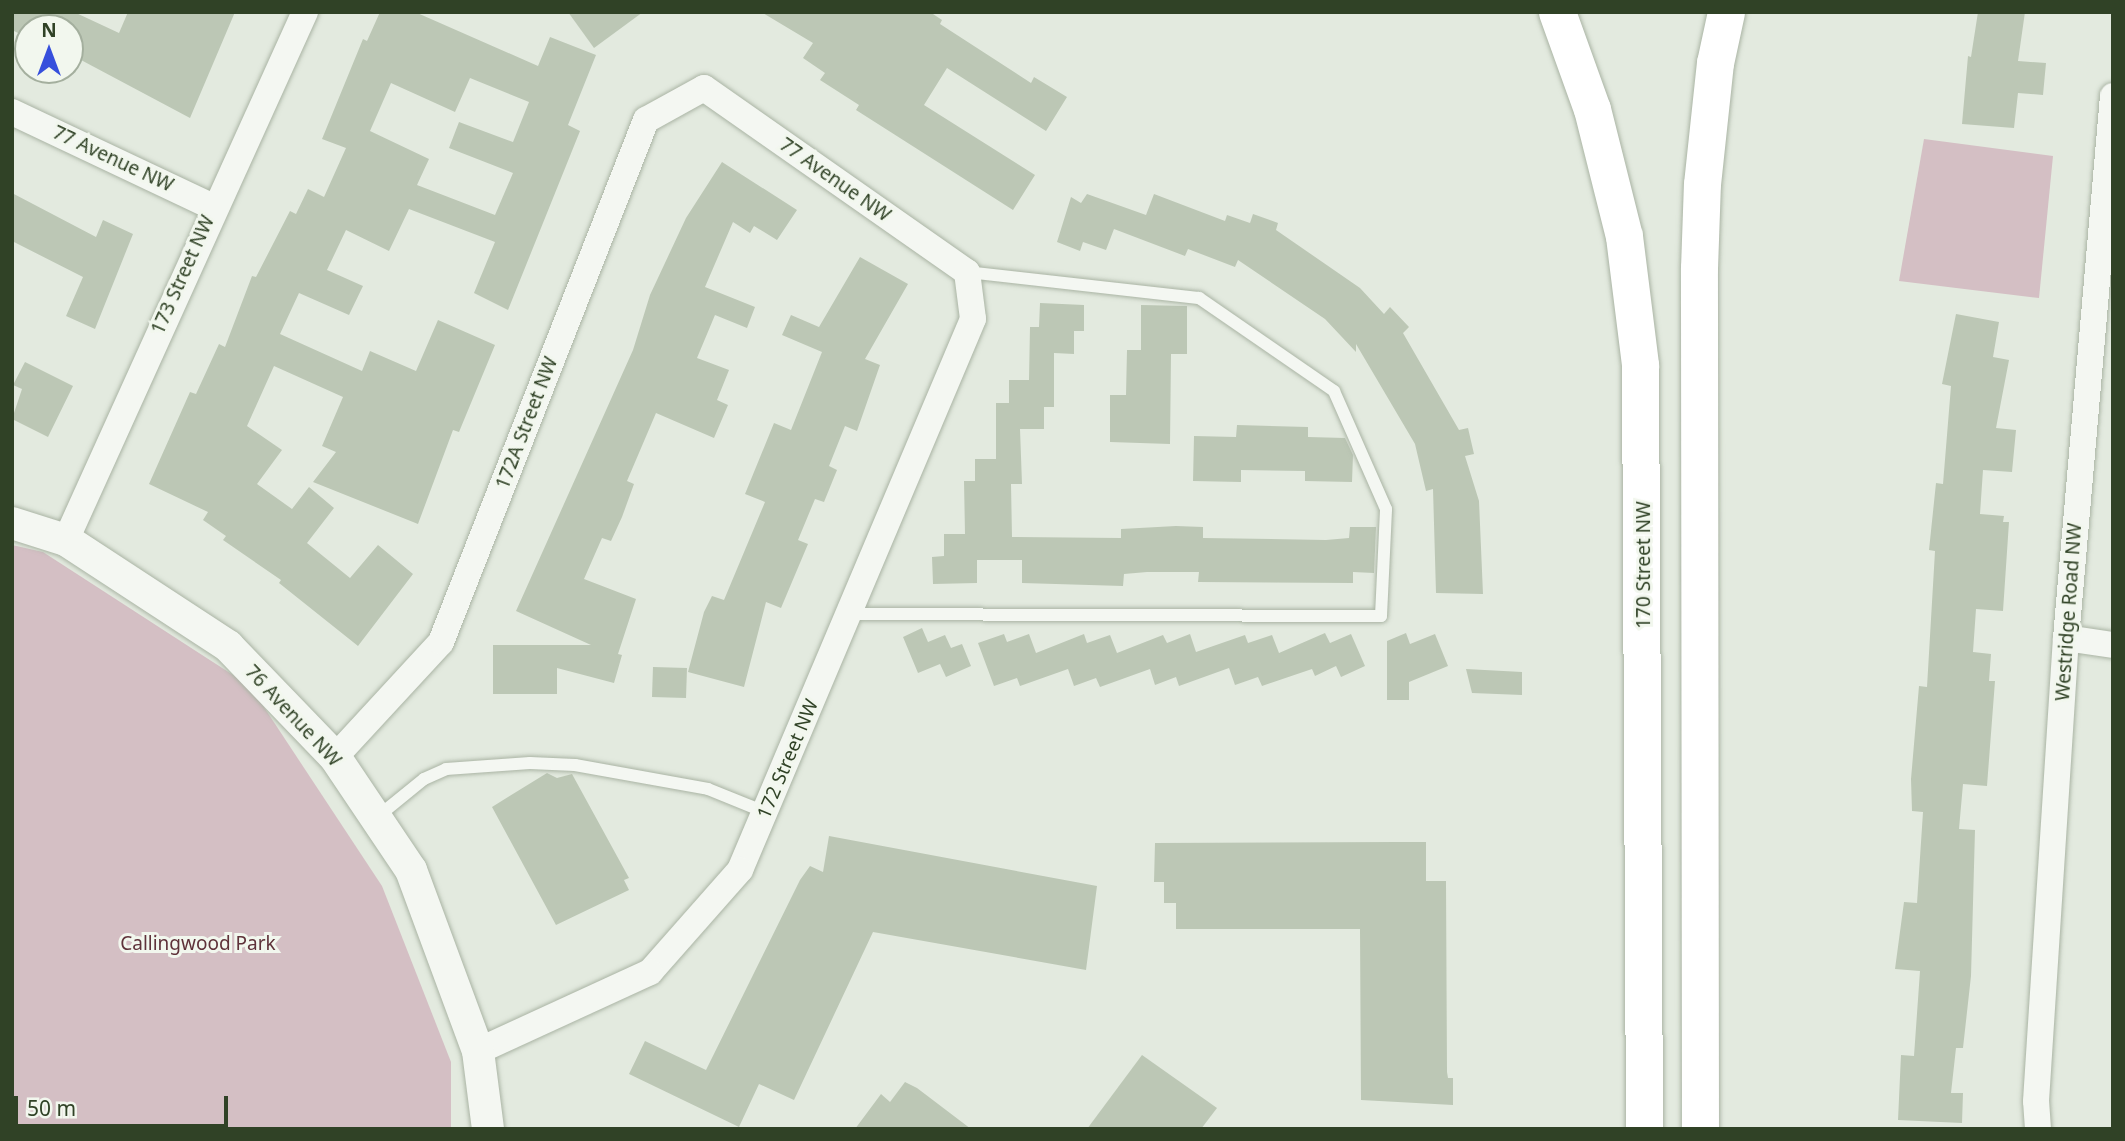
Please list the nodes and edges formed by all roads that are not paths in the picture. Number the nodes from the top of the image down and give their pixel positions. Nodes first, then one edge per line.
1 (305, 12) edge
2 (1558, 12) edge
3 (1726, 12) edge
4 (704, 88) joint
5 (2113, 96) edge
6 (12, 112) edge
7 (213, 207) junction
8 (967, 272) junction
9 (12, 523) edge
10 (66, 540) junction
11 (851, 614) junction
12 (2066, 638) junction
13 (2113, 645) edge
14 (335, 757) junction
15 (766, 812) junction
16 (376, 819) junction
17 (478, 1051) junction
18 (488, 1129) edge
19 (1644, 1129) edge
20 (1700, 1129) edge
21 (2038, 1129) edge

1 - 7 street, 173 Street NW
2 - 19 main road, 170 Street NW
3 - 20 main road
4 - 8 street, 77 Avenue NW
4 - 14 street, 172A Street NW
5 - 12 street, Westridge Road NW
6 - 7 street, 77 Avenue NW
7 - 10 street, 173 Street NW
8 - 11 street, 172 Street NW
8 - 11 lane
9 - 10 street, 76 Avenue NW
10 - 14 street, 76 Avenue NW
11 - 15 street, 172 Street NW
12 - 13 street
12 - 21 street, Westridge Road NW
14 - 16 street, 76 Avenue NW
15 - 16 lane
15 - 17 street, 172 Street NW
16 - 17 street, 76 Avenue NW
17 - 18 street

